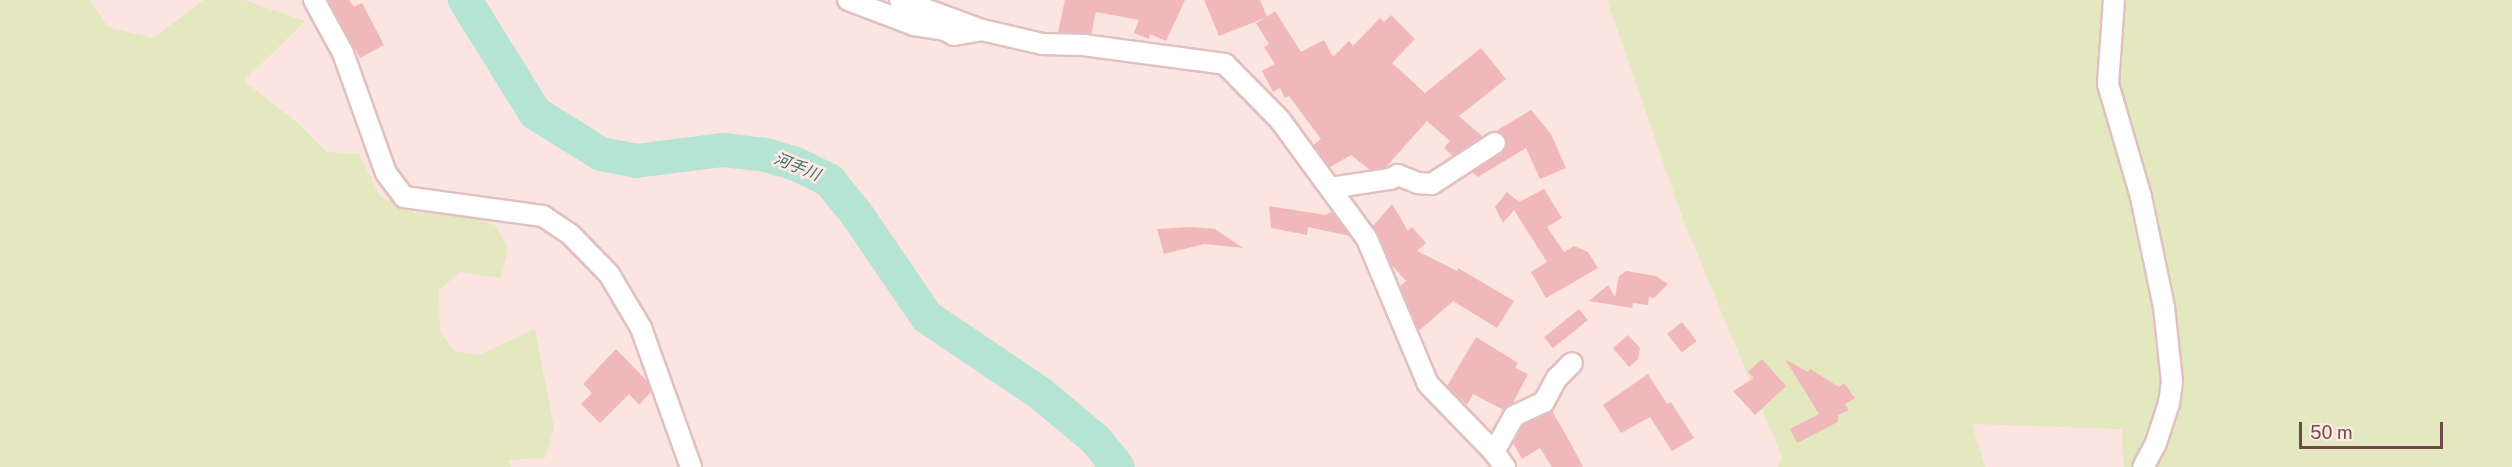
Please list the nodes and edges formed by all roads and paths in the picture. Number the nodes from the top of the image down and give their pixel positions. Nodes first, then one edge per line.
1 (314, 0) edge
2 (848, 0) edge
3 (900, 0) edge
4 (2114, 0) edge
5 (982, 30) junction
6 (1495, 143) dead end
7 (1330, 188) junction
8 (1572, 363) dead end
9 (1499, 460) edge
10 (691, 467) edge
11 (2143, 467) edge

1 - 10 street
2 - 5 street
3 - 5 street
4 - 11 street
5 - 7 street
6 - 7 street
7 - 9 street
8 - 9 street

